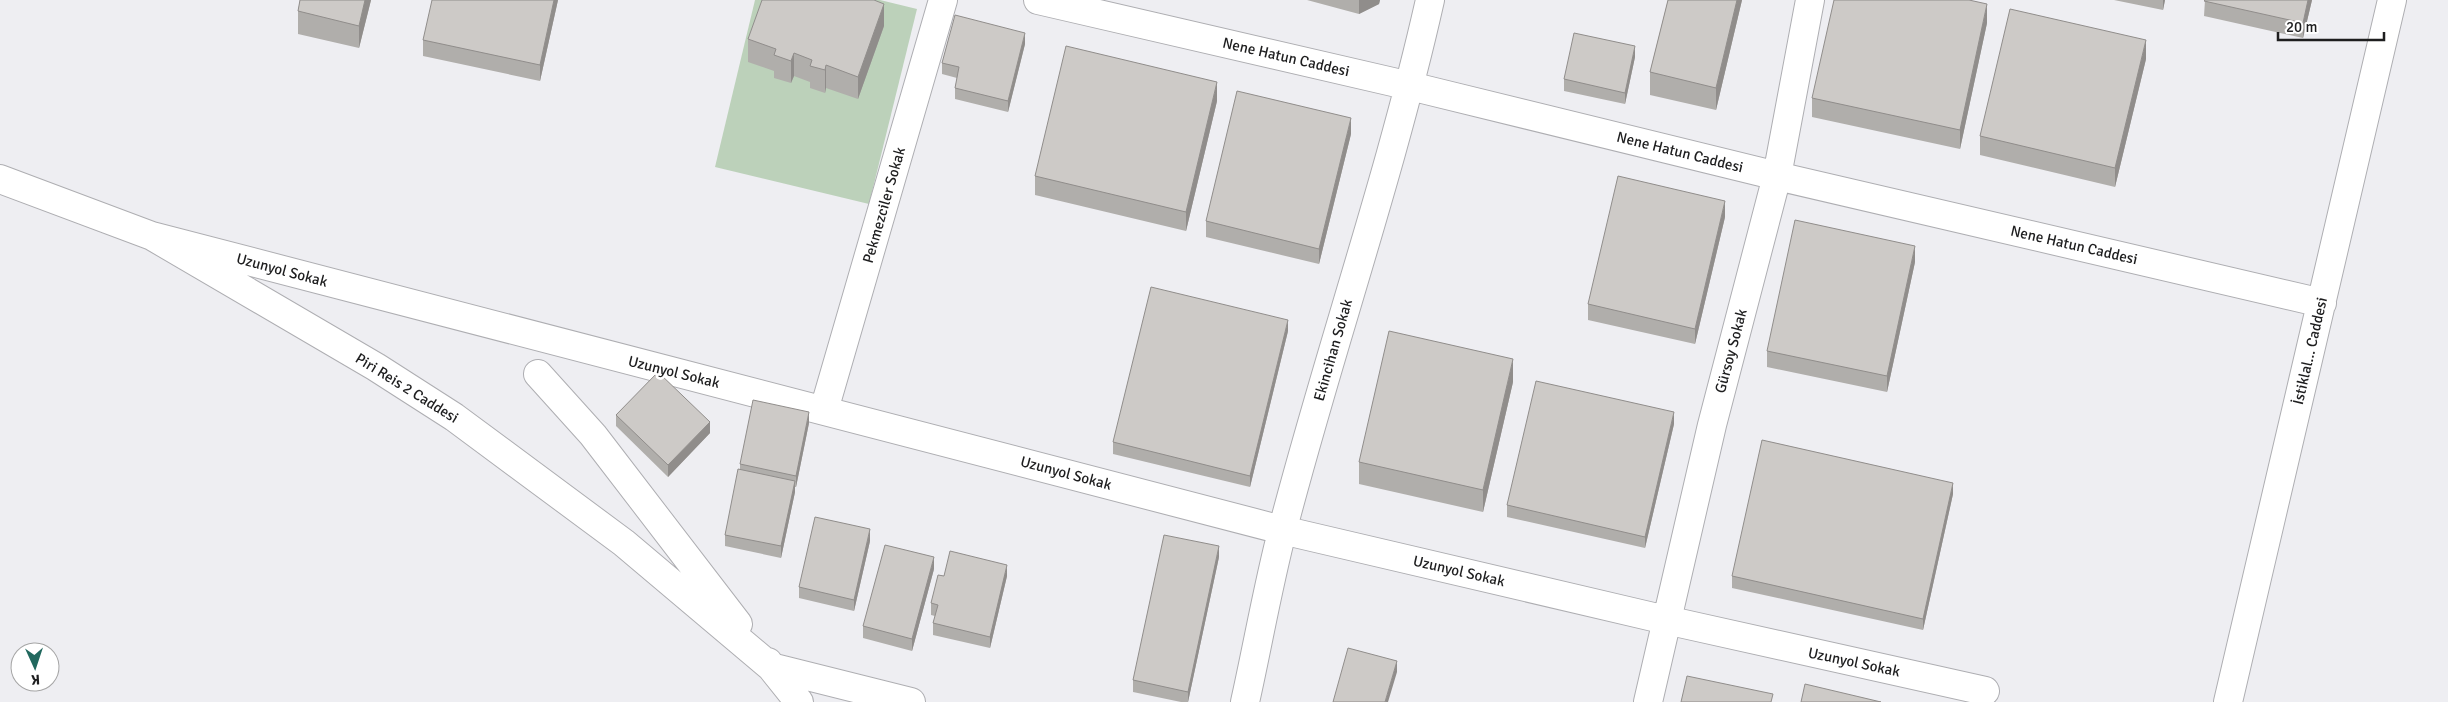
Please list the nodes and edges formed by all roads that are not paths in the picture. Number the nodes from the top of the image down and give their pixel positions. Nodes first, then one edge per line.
1 (943, 0) edge
2 (1038, 0) edge
3 (1430, 0) edge
4 (1810, 0) edge
5 (2392, 0) edge
6 (1410, 86) junction
7 (1777, 176) junction
8 (0, 179) edge
9 (152, 236) junction
10 (2322, 303) junction
11 (538, 374) dead end
12 (824, 410) junction
13 (1282, 530) junction
14 (1666, 620) junction
15 (771, 667) junction
16 (1985, 690) dead end
17 (799, 702) edge
18 (911, 702) edge
19 (1245, 702) edge
20 (1648, 702) edge
21 (2228, 702) edge

1 - 12 street, Pekmezciler Sokak
2 - 6 street, Nene Hatun Caddesi
3 - 6 street, Ekincihan Sokak
4 - 7 street, Gürsoy Sokak
5 - 10 street, İstiklal... Caddesi
6 - 7 street, Nene Hatun Caddesi
6 - 13 street, Ekincihan Sokak
7 - 10 street, Nene Hatun Caddesi
7 - 14 street, Gürsoy Sokak
8 - 9 street, Piri Reis 2 Caddesi
9 - 12 street, Uzunyol Sokak
9 - 15 street, Piri Reis 2 Caddesi
10 - 21 street, İstiklal... Caddesi
11 - 15 street, Piri Reis 2 Caddesi
12 - 13 street, Uzunyol Sokak
13 - 14 street, Uzunyol Sokak
13 - 19 street, Ekincihan Sokak
14 - 16 street, Uzunyol Sokak
14 - 20 street, Gürsoy Sokak
15 - 17 street, Piri Reis 2 Caddesi
15 - 18 street

